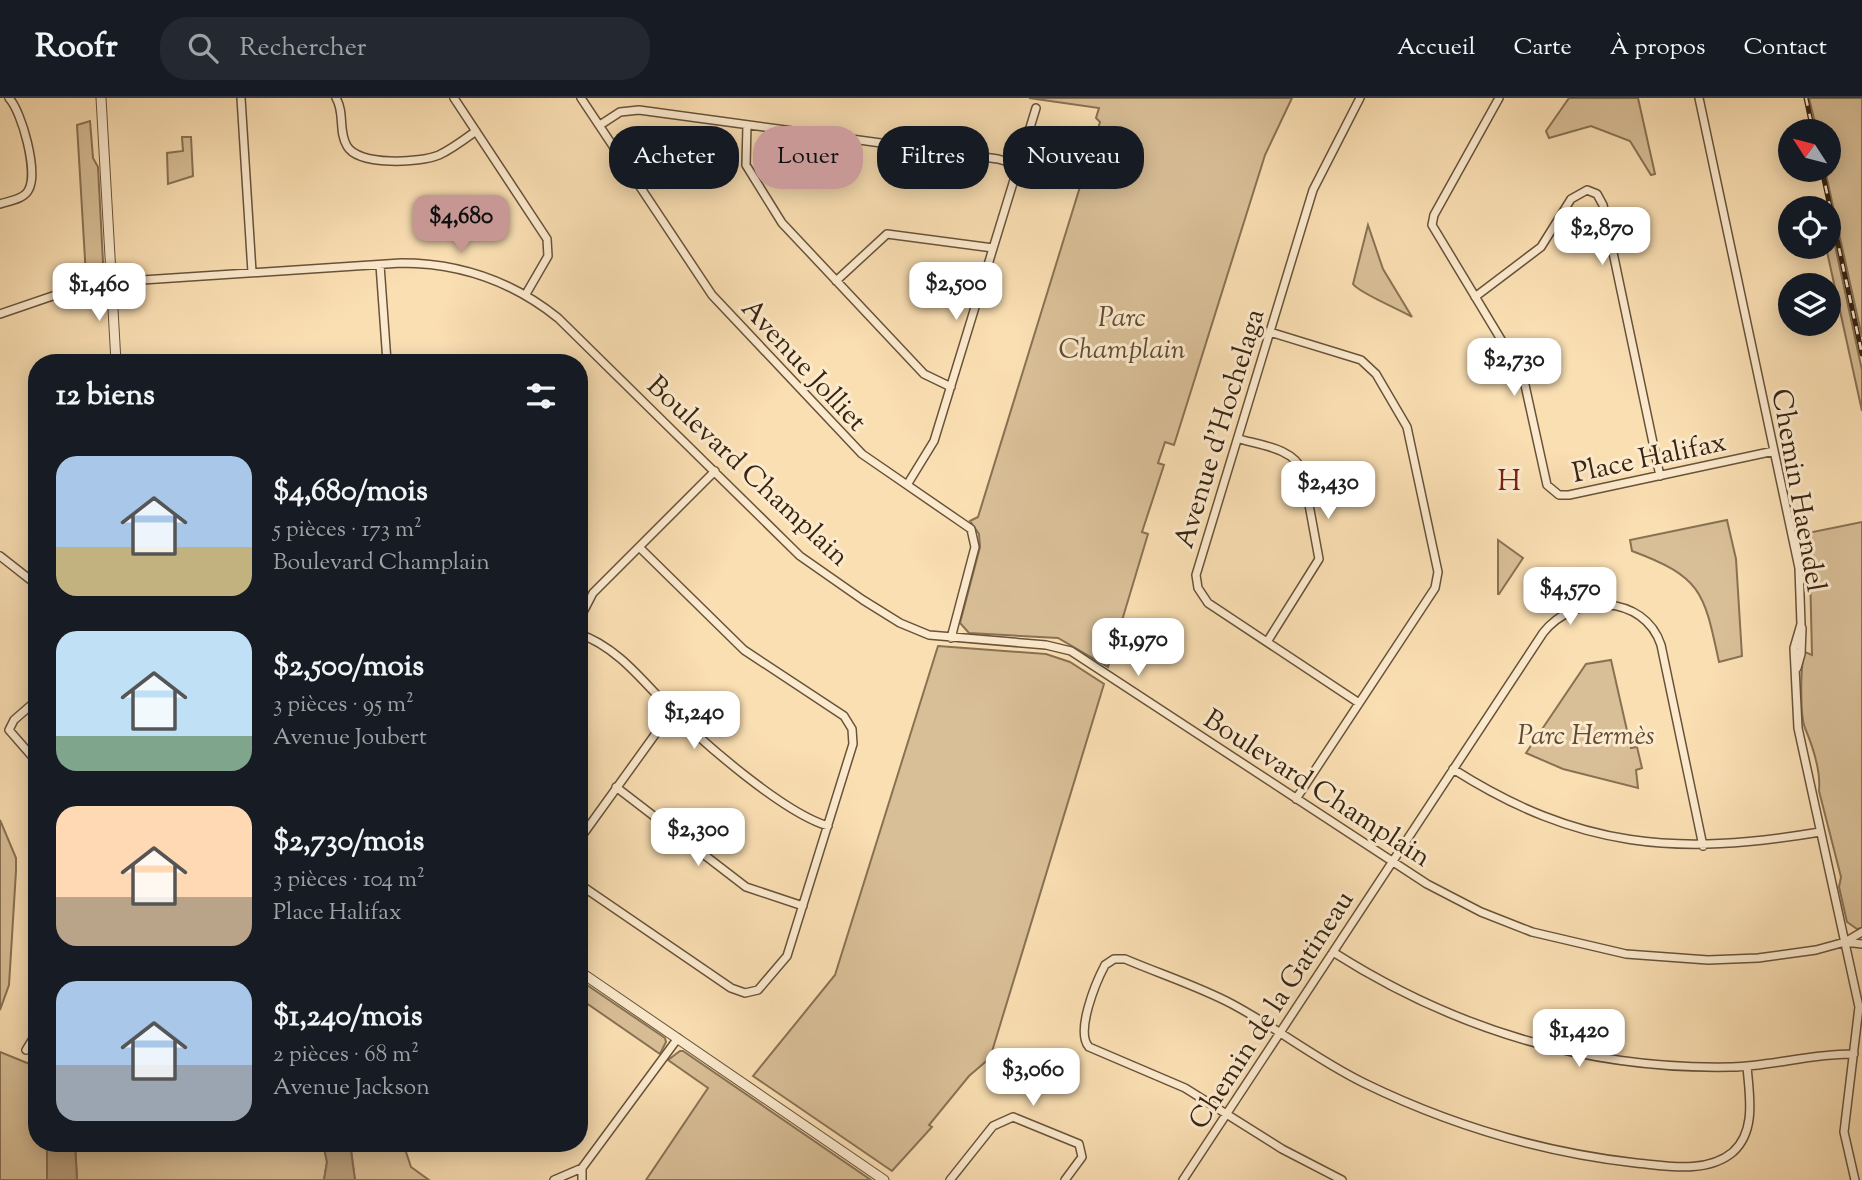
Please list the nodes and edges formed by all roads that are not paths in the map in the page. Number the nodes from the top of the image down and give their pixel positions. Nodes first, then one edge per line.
1 (9, 98) edge
2 (101, 98) edge
3 (241, 98) edge
4 (336, 98) edge
5 (454, 98) edge
6 (582, 98) edge
7 (1360, 98) edge
8 (1699, 98) edge
9 (1496, 99) edge
10 (1036, 108) dead end
11 (600, 125) junction
12 (747, 125) junction
13 (1031, 126) edge
14 (476, 131) junction
15 (1003, 162) edge
16 (1011, 189) edge
17 (0, 204) edge
18 (993, 248) junction
19 (380, 265) junction
20 (252, 272) junction
21 (836, 281) junction
22 (112, 282) junction
23 (526, 294) junction
24 (1475, 297) junction
25 (0, 314) edge
26 (1270, 332) junction
27 (116, 354) edge
28 (386, 354) edge
29 (951, 387) junction
30 (1239, 439) junction
31 (1774, 451) junction
32 (715, 471) junction
33 (1660, 476) junction
34 (906, 485) junction
35 (639, 547) junction
36 (0, 555) edge
37 (28, 578) edge
38 (588, 603) edge
39 (588, 638) edge
40 (951, 638) junction
41 (1267, 642) junction
42 (1359, 703) junction
43 (28, 708) edge
44 (671, 711) junction
45 (9, 733) junction
46 (0, 735) edge
47 (28, 753) edge
48 (1452, 769) junction
49 (616, 787) junction
50 (1296, 799) junction
51 (588, 826) edge
52 (828, 826) junction
53 (1820, 832) junction
54 (1703, 846) junction
55 (1392, 862) junction
56 (588, 890) edge
57 (803, 906) junction
58 (1862, 932) edge
59 (1845, 942) junction
60 (1862, 944) edge
61 (1333, 952) junction
62 (588, 977) edge
63 (1860, 1006) edge
64 (1279, 1034) junction
65 (678, 1038) junction
66 (28, 1047) edge
67 (26, 1050) dead end
68 (1854, 1055) junction
69 (1747, 1066) junction
70 (1226, 1114) junction
71 (582, 1167) junction
72 (554, 1180) edge
73 (582, 1180) edge
74 (884, 1180) edge
75 (950, 1180) edge
76 (1065, 1180) edge
77 (1183, 1180) edge
78 (1342, 1180) edge
79 (1855, 1180) edge

1 - 17 street
2 - 22 street
3 - 20 street
4 - 14 street
5 - 14 street
6 - 11 street, Avenue Jolliet
7 - 26 street, Avenue d'Hochelaga
8 - 31 street, Chemin Haendel
9 - 24 street, Place Halifax
10 - 13 street
11 - 12 street
11 - 34 street, Avenue Jolliet
12 - 15 street
12 - 21 street
14 - 23 street
16 - 18 street
18 - 21 street
18 - 29 street
19 - 20 street, Boulevard Champlain
19 - 23 street, Boulevard Champlain
19 - 28 street
20 - 22 street, Boulevard Champlain
21 - 29 street
22 - 25 street, Boulevard Champlain
22 - 27 street
23 - 32 street, Boulevard Champlain
24 - 33 street, Place Halifax
24 - 33 street
26 - 30 street, Avenue d'Hochelaga
26 - 42 street
29 - 34 street
30 - 41 street, Avenue d'Hochelaga
30 - 41 street
31 - 33 street, Place Halifax
31 - 53 street, Chemin Haendel
32 - 35 street
32 - 40 street, Boulevard Champlain
34 - 40 street, Avenue Jolliet
35 - 38 street
35 - 52 street
36 - 37 street
39 - 44 street
40 - 50 street, Boulevard Champlain
41 - 42 street, Avenue d'Hochelaga
42 - 50 street
43 - 45 street
44 - 49 street
44 - 52 street
45 - 46 street
45 - 47 street
48 - 54 street
48 - 54 street, Chemin de la Gatineau
48 - 55 street, Chemin de la Gatineau
49 - 51 street
49 - 57 street
50 - 55 street, Boulevard Champlain
52 - 57 street
53 - 54 street
53 - 59 street, Chemin Haendel
55 - 59 street, Boulevard Champlain
55 - 61 street, Chemin de la Gatineau
56 - 57 street
58 - 59 street
59 - 60 street
59 - 63 street, Chemin Haendel
61 - 64 street, Chemin de la Gatineau
61 - 69 street
62 - 65 street
63 - 68 street, Chemin Haendel
64 - 69 street
64 - 70 street, Chemin de la Gatineau
64 - 70 street
65 - 71 street
65 - 74 street
66 - 67 street
68 - 69 street
68 - 79 street, Chemin Haendel
70 - 77 street, Chemin de la Gatineau
70 - 78 street
71 - 72 street
71 - 73 street
75 - 76 street

